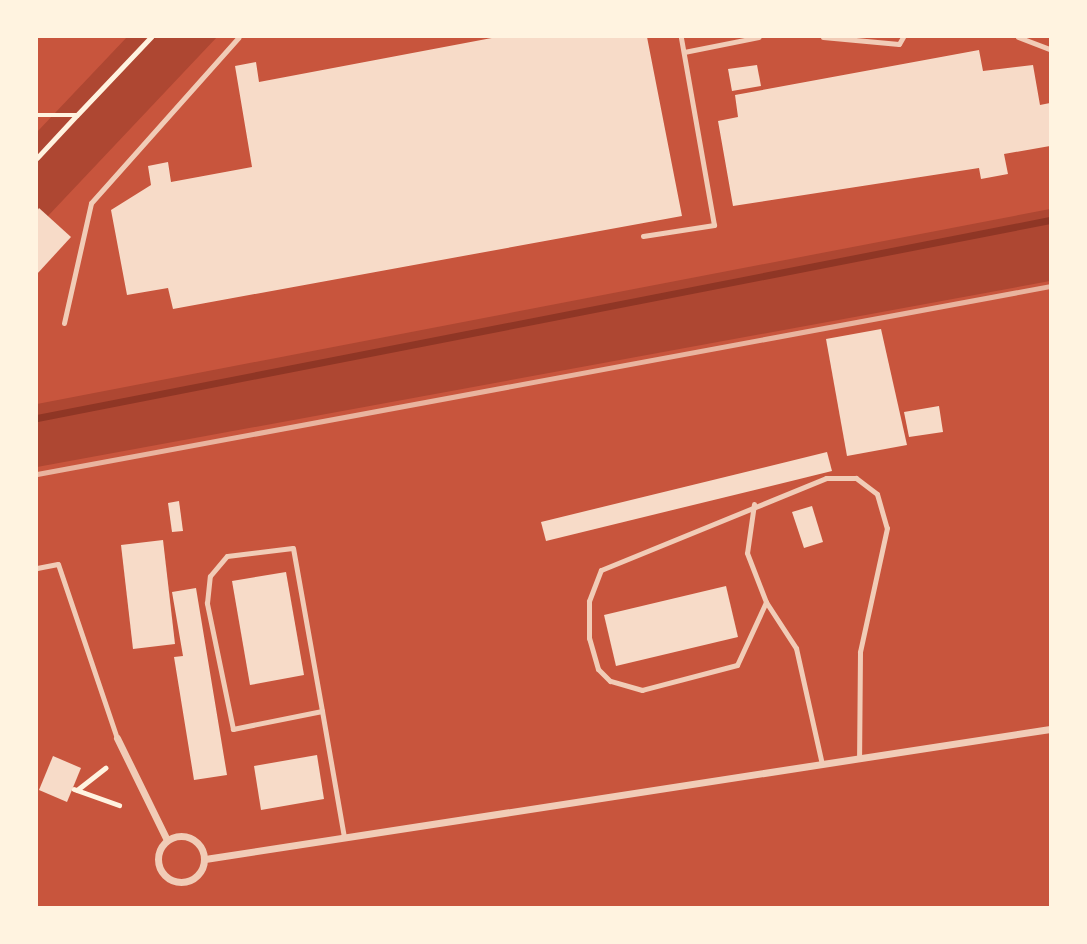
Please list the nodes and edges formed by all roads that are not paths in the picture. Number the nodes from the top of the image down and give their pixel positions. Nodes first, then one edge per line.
1 (239, 37) edge
2 (681, 37) edge
3 (759, 37) edge
4 (823, 37) edge
5 (904, 37) edge
6 (1018, 37) edge
7 (1050, 49) edge
8 (684, 52) junction
9 (643, 236) dead end
10 (64, 323) dead end
11 (754, 504) junction
12 (37, 568) edge
13 (766, 602) junction
14 (322, 711) junction
15 (1050, 729) edge
16 (117, 738) joint
17 (859, 758) junction
18 (822, 764) junction
19 (344, 837) junction
20 (167, 840) junction
21 (205, 859) junction

1 - 10 lane
2 - 8 lane
3 - 8 lane
4 - 5 lane
6 - 7 lane
8 - 9 lane
11 - 13 lane
11 - 13 lane
11 - 17 lane
12 - 16 lane
13 - 18 lane
14 - 14 lane
14 - 19 lane
15 - 17 street
16 - 20 street
17 - 18 street
18 - 19 street
19 - 21 street
20 - 21 street
20 - 21 street

